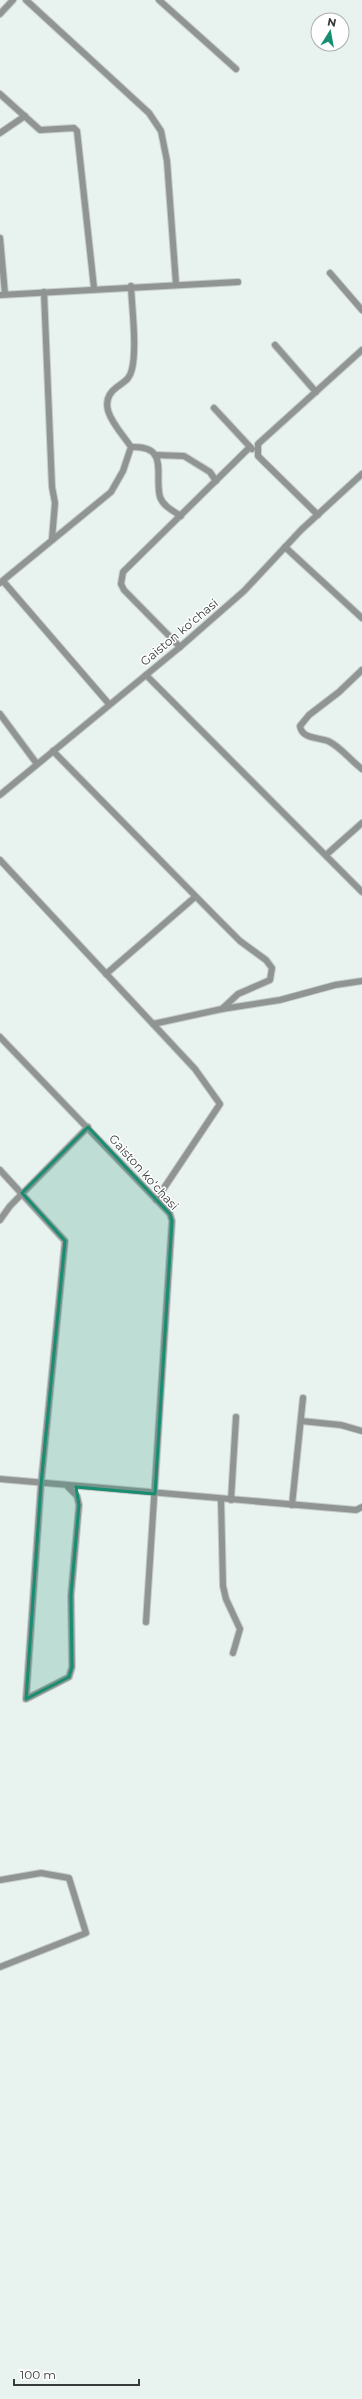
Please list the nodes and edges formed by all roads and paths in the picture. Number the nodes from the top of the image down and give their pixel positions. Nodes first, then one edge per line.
1 (13, 0) edge
2 (26, 0) edge
3 (159, 0) edge
4 (0, 14) edge
5 (236, 69) dead end
6 (0, 94) edge
7 (25, 116) junction
8 (0, 133) edge
9 (0, 238) edge
10 (330, 273) dead end
11 (238, 282) dead end
12 (176, 284) junction
13 (132, 286) junction
14 (94, 288) junction
15 (44, 292) junction
16 (3, 295) edge
17 (362, 310) edge
18 (275, 345) dead end
19 (362, 350) edge
20 (316, 392) junction
21 (214, 408) dead end
22 (132, 447) junction
23 (250, 448) junction
24 (155, 455) junction
25 (258, 456) junction
26 (362, 474) edge
27 (216, 481) junction
28 (318, 515) junction
29 (180, 516) junction
30 (52, 539) junction
31 (285, 547) junction
32 (2, 582) edge
33 (362, 618) edge
34 (180, 648) junction
35 (362, 670) edge
36 (146, 675) junction
37 (109, 704) junction
38 (0, 714) edge
39 (53, 751) junction
40 (38, 764) junction
41 (362, 768) edge
42 (0, 795) edge
43 (362, 823) edge
44 (326, 855) junction
45 (0, 860) edge
46 (362, 892) edge
47 (196, 897) junction
48 (106, 974) junction
49 (362, 981) edge
50 (222, 1009) junction
51 (153, 1024) junction
52 (0, 1037) edge
53 (88, 1127) junction
54 (0, 1170) edge
55 (22, 1193) junction
56 (156, 1200) junction
57 (0, 1220) edge
58 (303, 1398) dead end
59 (236, 1417) dead end
60 (301, 1421) junction
61 (362, 1430) edge
62 (0, 1479) edge
63 (41, 1484) junction
64 (68, 1486) junction
65 (155, 1494) junction
66 (221, 1499) junction
67 (231, 1500) junction
68 (292, 1505) junction
69 (362, 1507) edge
70 (146, 1622) dead end
71 (233, 1653) dead end
72 (0, 1880) edge
73 (0, 1966) edge

1 - 4 street
2 - 12 street
3 - 5 street
6 - 7 street
7 - 8 street
7 - 14 street
9 - 16 street
10 - 17 street
11 - 12 street
12 - 13 street
13 - 14 street
13 - 22 street
14 - 15 street
15 - 16 street
15 - 30 street
18 - 20 street
19 - 20 street
20 - 25 street
21 - 23 street
22 - 24 street
22 - 30 street
23 - 25 street
23 - 27 street
24 - 27 street
24 - 29 street
25 - 28 street
26 - 28 street, Gaiston koʻchasi
27 - 29 street
28 - 31 street, Gaiston koʻchasi
29 - 34 street
30 - 32 street
31 - 33 street
31 - 34 street, Gaiston koʻchasi
32 - 37 street
34 - 36 street, Gaiston koʻchasi
35 - 41 street
36 - 37 street, Gaiston koʻchasi
36 - 44 street
37 - 39 street, Gaiston koʻchasi
38 - 40 street
39 - 40 street, Gaiston koʻchasi
39 - 47 street
40 - 42 street, Gaiston koʻchasi
43 - 44 street
44 - 46 street
45 - 48 street
47 - 48 street
47 - 50 street
48 - 51 street
49 - 50 street
50 - 51 street
51 - 56 street
52 - 53 street, Gaiston koʻchasi
53 - 55 street
53 - 56 street, Gaiston koʻchasi
54 - 55 street
55 - 57 street
55 - 63 street
56 - 65 street, Gaiston koʻchasi
58 - 60 street
59 - 67 street
60 - 61 street
60 - 68 street
62 - 63 street
63 - 64 street
63 - 64 street
64 - 65 street
65 - 66 street
65 - 70 street, Gaiston koʻchasi
66 - 67 street
66 - 71 street
67 - 68 street
68 - 69 street
72 - 73 street

